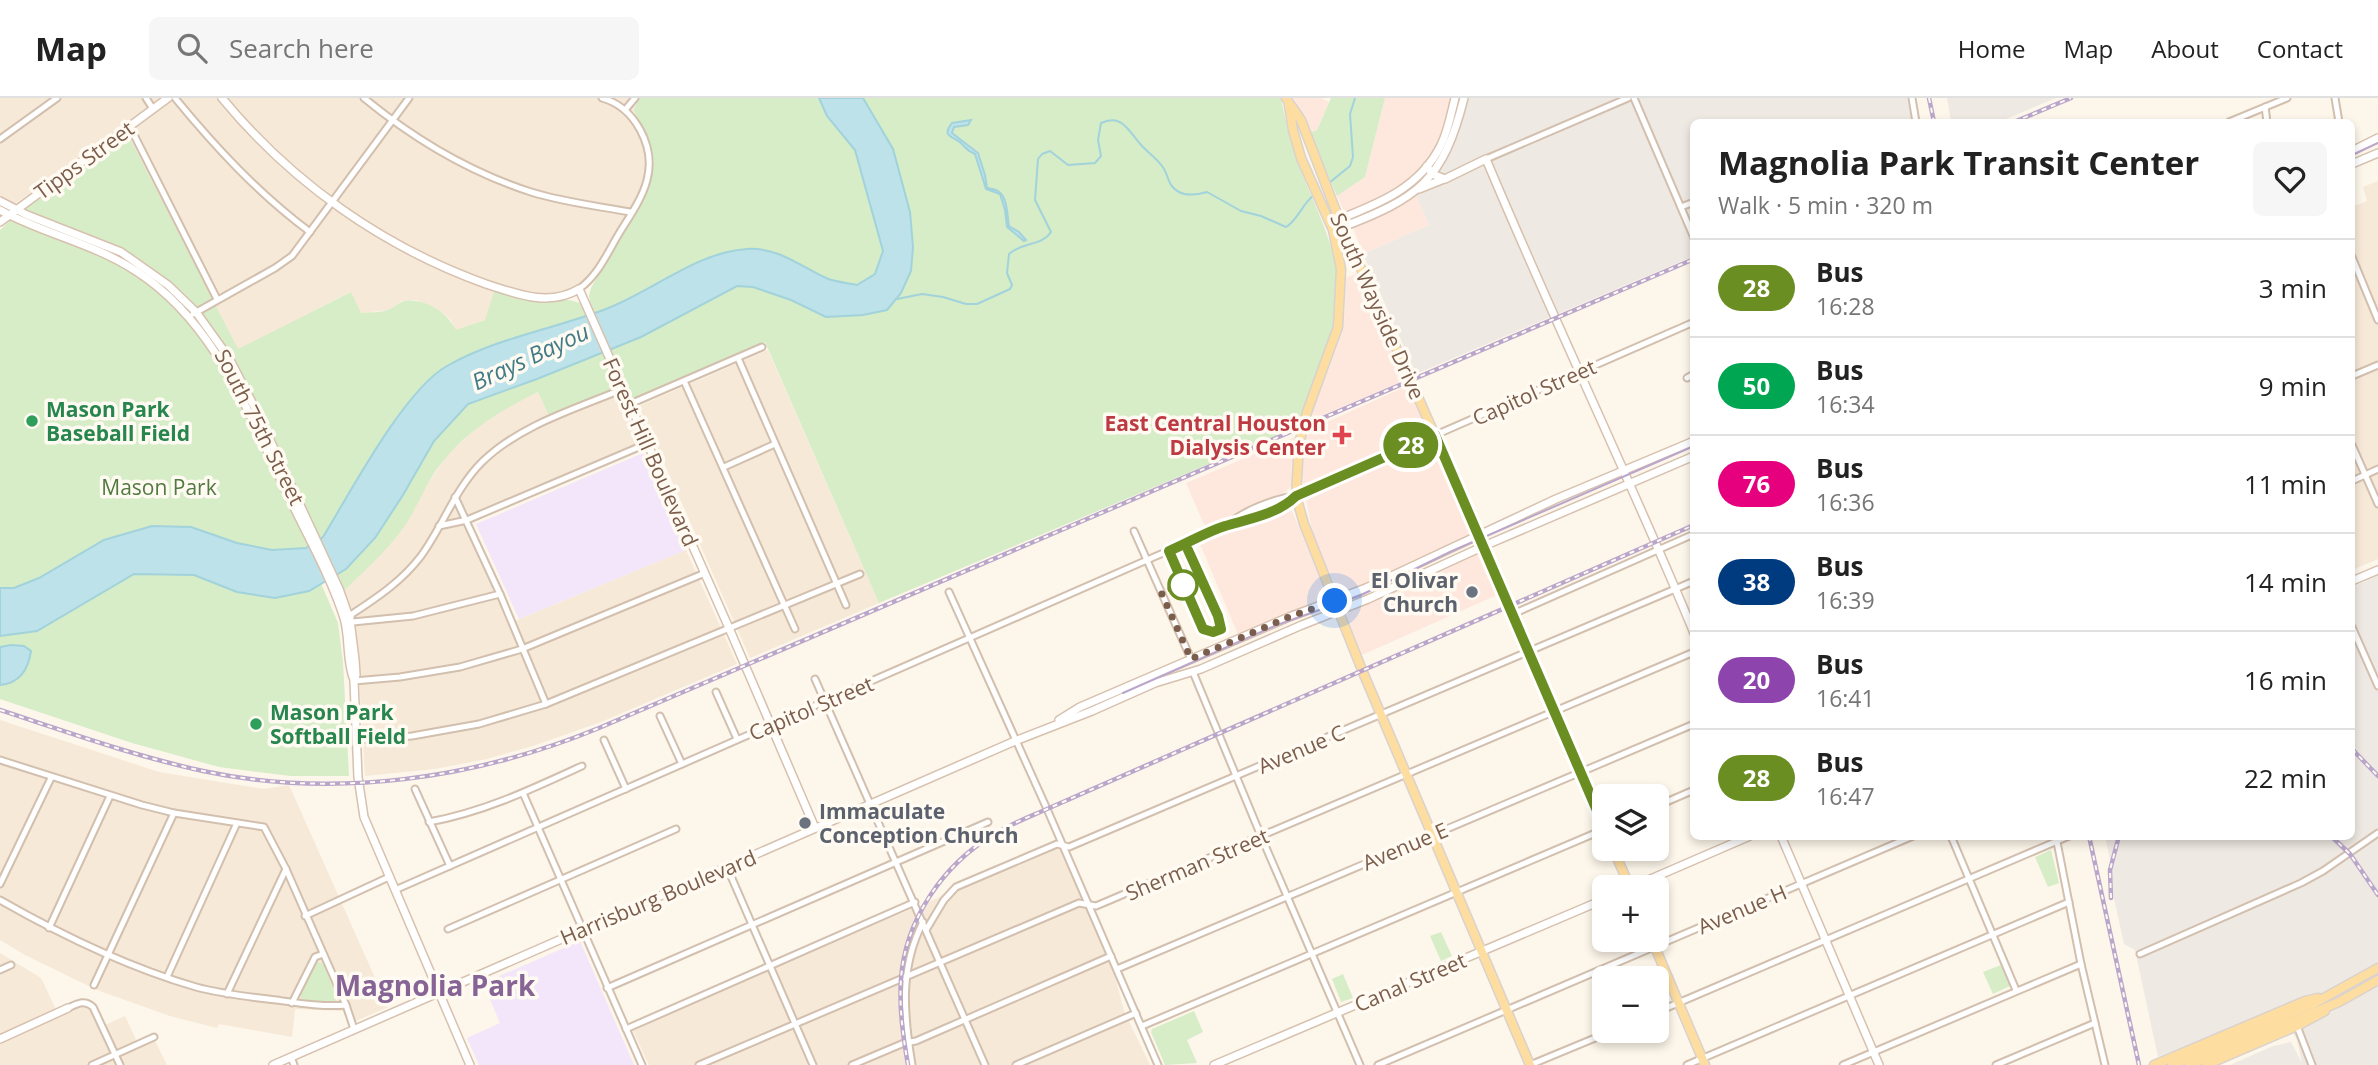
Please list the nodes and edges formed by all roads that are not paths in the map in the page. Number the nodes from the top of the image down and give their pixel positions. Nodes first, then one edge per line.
1 (57, 98) edge
2 (146, 98) edge
3 (168, 98) edge
4 (176, 98) edge
5 (222, 98) edge
6 (364, 98) edge
7 (410, 98) edge
8 (601, 98) edge
9 (635, 98) edge
10 (1455, 98) edge
11 (1464, 98) edge
12 (1628, 98) edge
13 (1634, 98) edge
14 (1912, 98) edge
15 (2287, 98) edge
16 (2335, 98) edge
17 (1287, 102) edge
18 (2265, 107) junction
19 (153, 109) junction
20 (625, 110) junction
21 (1916, 119) edge
22 (2236, 119) edge
23 (2267, 119) edge
24 (2338, 119) edge
25 (393, 121) junction
26 (130, 127) junction
27 (2378, 138) edge
28 (0, 139) edge
29 (2355, 150) edge
30 (2378, 153) edge
31 (1486, 159) junction
32 (2355, 163) edge
33 (1427, 166) junction
34 (1437, 167) junction
35 (1466, 168) junction
36 (1432, 174) junction
37 (1445, 179) junction
38 (1416, 191) junction
39 (0, 201) edge
40 (332, 202) junction
41 (1690, 204) edge
42 (1681, 207) junction
43 (0, 210) edge
44 (17, 210) junction
45 (630, 212) junction
46 (9, 215) junction
47 (0, 222) edge
48 (1341, 223) junction
49 (1331, 227) junction
50 (1690, 228) edge
51 (310, 232) junction
52 (119, 256) junction
53 (2355, 264) edge
54 (579, 289) junction
55 (217, 299) junction
56 (196, 312) junction
57 (189, 317) junction
58 (2378, 320) edge
59 (1690, 324) edge
60 (762, 347) dead end
61 (738, 358) junction
62 (2378, 365) edge
63 (1579, 371) junction
64 (2355, 375) edge
65 (1690, 376) edge
66 (1687, 378) dead end
67 (684, 381) junction
68 (623, 389) junction
69 (630, 404) junction
70 (1435, 435) junction
71 (1690, 443) edge
72 (646, 444) junction
73 (775, 444) junction
74 (2355, 452) edge
75 (1690, 458) edge
76 (723, 467) junction
77 (2378, 469) edge
78 (1624, 471) junction
79 (2365, 475) junction
80 (2355, 480) edge
81 (1630, 482) junction
82 (1296, 496) junction
83 (455, 497) junction
84 (2378, 504) edge
85 (467, 520) junction
86 (439, 526) junction
87 (309, 530) junction
88 (1134, 531) dead end
89 (1479, 536) junction
90 (1690, 536) edge
91 (1484, 546) junction
92 (1659, 549) junction
93 (1147, 560) junction
94 (2378, 570) edge
95 (705, 573) junction
96 (860, 574) dead end
97 (2355, 580) edge
98 (1690, 583) edge
99 (836, 584) junction
100 (336, 589) junction
101 (1675, 589) junction
102 (949, 592) dead end
103 (500, 594) junction
104 (1335, 601) junction
105 (846, 605) dead end
106 (785, 607) junction
107 (1338, 611) junction
108 (1513, 614) junction
109 (350, 620) junction
110 (1690, 624) edge
111 (729, 628) junction
112 (795, 629) dead end
113 (2355, 634) edge
114 (969, 639) junction
115 (522, 649) junction
116 (1528, 650) junction
117 (1690, 654) edge
118 (1191, 659) junction
119 (1193, 672) junction
120 (815, 679) dead end
121 (354, 681) junction
122 (2378, 687) edge
123 (716, 691) dead end
124 (826, 702) junction
125 (546, 704) junction
126 (1554, 711) junction
127 (1381, 715) junction
128 (660, 716) dead end
129 (769, 724) junction
130 (1690, 726) edge
131 (1044, 729) junction
132 (737, 739) junction
133 (356, 740) junction
134 (604, 740) dead end
135 (1016, 741) junction
136 (0, 760) edge
137 (682, 764) junction
138 (582, 766) dead end
139 (1580, 772) junction
140 (1407, 775) junction
141 (1237, 776) junction
142 (51, 778) junction
143 (415, 789) dead end
144 (626, 789) junction
145 (1690, 792) edge
146 (523, 793) junction
147 (110, 796) junction
148 (1592, 799) edge
149 (1669, 801) edge
150 (871, 804) junction
151 (174, 813) junction
152 (429, 822) junction
153 (988, 822) dead end
154 (237, 823) junction
155 (815, 828) junction
156 (538, 829) junction
157 (676, 829) dead end
158 (2378, 833) edge
159 (1433, 834) junction
160 (1592, 835) edge
161 (1261, 836) junction
162 (1741, 840) edge
163 (1783, 840) edge
164 (1904, 840) edge
165 (1953, 840) edge
166 (2061, 840) edge
167 (2057, 842) junction
168 (1062, 845) junction
169 (896, 862) junction
170 (450, 866) junction
171 (727, 867) junction
172 (286, 869) junction
173 (1659, 875) edge
174 (390, 877) junction
175 (1969, 879) junction
176 (559, 880) junction
177 (0, 884) edge
178 (1800, 884) junction
179 (396, 890) junction
180 (1457, 892) junction
181 (1287, 897) junction
182 (0, 900) edge
183 (915, 902) junction
184 (2069, 902) junction
185 (1592, 904) edge
186 (1088, 905) junction
187 (305, 916) junction
188 (923, 922) junction
189 (751, 925) junction
190 (49, 928) junction
191 (448, 929) dead end
192 (581, 930) junction
193 (926, 930) junction
194 (1993, 934) junction
195 (1669, 937) edge
196 (1824, 940) junction
197 (1482, 951) junction
198 (1634, 952) edge
199 (1658, 952) edge
200 (1311, 953) junction
201 (323, 954) junction
202 (2140, 954) dead end
203 (107, 955) junction
204 (1111, 956) junction
205 (940, 963) junction
206 (2081, 964) junction
207 (11, 965) dead end
208 (769, 965) junction
209 (1117, 969) junction
210 (0, 970) edge
211 (2374, 971) edge
212 (905, 976) junction
213 (167, 977) junction
214 (2378, 980) edge
215 (94, 985) dead end
216 (607, 988) junction
217 (2016, 990) junction
218 (440, 992) junction
219 (227, 994) junction
220 (1848, 996) junction
221 (2337, 998) junction
222 (292, 1003) junction
223 (1679, 1003) junction
224 (345, 1006) junction
225 (1669, 1007) edge
226 (68, 1008) joint
227 (1507, 1009) junction
228 (1136, 1013) junction
229 (1337, 1013) junction
230 (966, 1020) junction
231 (794, 1023) junction
232 (2095, 1023) junction
233 (1142, 1026) junction
234 (2297, 1026) junction
235 (354, 1029) junction
236 (626, 1029) junction
237 (154, 1037) dead end
238 (0, 1039) edge
239 (1592, 1039) edge
240 (908, 1042) junction
241 (2234, 1042) junction
242 (1873, 1052) junction
243 (115, 1054) junction
244 (293, 1061) edge
245 (1704, 1062) edge
246 (92, 1065) edge
247 (120, 1065) edge
248 (273, 1065) edge
249 (470, 1065) edge
250 (642, 1065) edge
251 (699, 1065) edge
252 (813, 1065) edge
253 (852, 1065) edge
254 (912, 1065) edge
255 (985, 1065) edge
256 (1016, 1065) edge
257 (1158, 1065) edge
258 (1214, 1065) edge
259 (1360, 1065) edge
260 (1378, 1065) edge
261 (1530, 1065) edge
262 (1687, 1065) edge
263 (1843, 1065) edge
264 (1879, 1065) edge
265 (1996, 1065) edge
266 (2105, 1065) edge
267 (2154, 1065) edge
268 (2172, 1065) edge
269 (2189, 1065) edge
270 (2206, 1065) edge
271 (2312, 1065) edge

1 - 28 street
2 - 19 street
3 - 19 main road, Tipps Street
4 - 51 street
5 - 40 main road
6 - 25 street
7 - 25 street
8 - 20 street
9 - 20 street
10 - 33 main road
11 - 34 main road
12 - 31 street
13 - 42 street
14 - 21 street
15 - 18 street
16 - 24 street
17 - 48 main road, South Wayside Drive
17 - 49 main road, South Wayside Drive
18 - 22 street
18 - 23 street
19 - 26 main road, Tipps Street
20 - 45 street
25 - 40 street
25 - 45 street
26 - 44 main road, Tipps Street
26 - 55 street
27 - 29 main road
30 - 32 main road
31 - 35 main road
31 - 63 main road
33 - 34 main road
33 - 36 main road
33 - 48 main road
34 - 35 main road
34 - 36 main road
35 - 37 main road
36 - 37 main road
36 - 38 main road
37 - 38 main road
38 - 48 main road
39 - 44 main road, South 75th Street
40 - 51 street
40 - 54 main road
41 - 42 street
42 - 50 street
43 - 46 main road, South 75th Street
44 - 46 main road, Tipps Street
44 - 52 main road, South 75th Street
45 - 54 street
46 - 47 main road, Tipps Street
46 - 52 main road, South 75th Street
48 - 49 main road
48 - 70 main road, South Wayside Drive
49 - 82 main road, South Wayside Drive
51 - 55 street
52 - 56 main road, South 75th Street
52 - 57 main road, South 75th Street
53 - 58 street
54 - 68 main road, Forest Hill Boulevard
55 - 56 street
56 - 57 street
56 - 87 main road, South 75th Street
57 - 87 main road, South 75th Street
59 - 63 street, Capitol Street
60 - 61 street
61 - 67 street
61 - 73 street
62 - 64 street
63 - 70 street, Capitol Street
63 - 78 main road
65 - 66 street
67 - 69 street
67 - 76 street
68 - 69 main road, Forest Hill Boulevard
68 - 83 street
69 - 72 main road, Forest Hill Boulevard
70 - 82 street, Capitol Street
70 - 89 main road, South Wayside Drive
71 - 78 main road, Harrisburg Boulevard
72 - 85 street
72 - 95 main road, Forest Hill Boulevard
73 - 76 street
73 - 99 street
74 - 79 street
75 - 81 main road, Harrisburg Boulevard
76 - 106 street
77 - 79 street
78 - 81 main road
78 - 89 main road, Harrisburg Boulevard
79 - 80 street
79 - 84 street
81 - 91 main road, Harrisburg Boulevard
81 - 92 main road
82 - 93 street, Capitol Street
82 - 104 main road
83 - 85 street
83 - 86 street
85 - 86 street
85 - 103 street
86 - 109 street
87 - 100 main road, South 75th Street
88 - 93 street
89 - 91 main road, South Wayside Drive
89 - 104 main road, Harrisburg Boulevard
90 - 92 street
91 - 107 main road, Harrisburg Boulevard
91 - 108 main road, South Wayside Drive
92 - 101 main road
92 - 108 street
93 - 114 street, Capitol Street
93 - 118 street
94 - 97 main road
95 - 111 main road, Forest Hill Boulevard
95 - 115 street
96 - 99 street
98 - 101 street, Avenue C
99 - 105 street
99 - 106 street
100 - 109 main road, South 75th Street
100 - 121 main road, South 75th Street
101 - 110 main road
101 - 116 street, Avenue C
102 - 114 street
103 - 109 street
103 - 115 street
104 - 107 main road
104 - 118 main road, Harrisburg Boulevard
106 - 111 street
106 - 112 street
107 - 119 main road, Harrisburg Boulevard
107 - 127 main road
108 - 116 main road, South Wayside Drive
109 - 121 main road, South 75th Street
111 - 125 street
111 - 129 main road, Forest Hill Boulevard
113 - 122 street
114 - 124 street, Capitol Street
114 - 135 street
115 - 121 street
115 - 125 street
116 - 126 main road, South Wayside Drive
116 - 127 street, Avenue C
117 - 126 street, Sherman Street
118 - 131 main road, Harrisburg Boulevard
119 - 131 main road, Harrisburg Boulevard
119 - 141 street
120 - 124 street
121 - 133 main road, South 75th Street
123 - 132 street
124 - 129 street, Capitol Street
124 - 150 street
125 - 133 street
126 - 139 main road, South Wayside Drive
126 - 140 street, Sherman Street
127 - 140 main road
127 - 141 street, Avenue C
128 - 137 street
129 - 132 street, Capitol Street
129 - 155 main road, Forest Hill Boulevard
130 - 139 street, Avenue E
131 - 135 main road, Harrisburg Boulevard
132 - 137 street, Capitol Street
133 - 174 main road, South 75th Street
134 - 144 street
135 - 150 main road, Harrisburg Boulevard
135 - 168 street
136 - 142 street
137 - 144 street, Capitol Street
138 - 146 street
139 - 148 main road, South Wayside Drive
139 - 159 street, Avenue E
140 - 159 main road
140 - 161 street, Sherman Street
141 - 161 street
141 - 168 street, Avenue C
142 - 147 street
142 - 177 street
143 - 152 street
144 - 156 street, Capitol Street
145 - 149 street
146 - 152 street
146 - 156 street
147 - 151 street
147 - 190 street
150 - 155 main road, Harrisburg Boulevard
150 - 169 street
151 - 154 street
151 - 203 street
152 - 170 street
153 - 169 street
154 - 172 street
154 - 213 street
155 - 171 main road, Harrisburg Boulevard
156 - 170 street, Capitol Street
156 - 176 street
157 - 176 street
158 - 202 street
159 - 180 main road
159 - 181 street, Avenue E
160 - 180 street
161 - 181 street
161 - 186 street, Sherman Street
162 - 173 main road
163 - 178 main road
164 - 178 street, Avenue H
165 - 175 street
166 - 167 street
167 - 175 street
167 - 184 street
168 - 186 street
168 - 193 street, Avenue C
169 - 183 street
169 - 189 street
170 - 179 street, Capitol Street
171 - 189 street
171 - 192 main road, Harrisburg Boulevard
172 - 187 street
172 - 219 street
174 - 179 main road, South 75th Street
174 - 187 street
175 - 194 street
175 - 196 street
176 - 191 street
176 - 192 street
178 - 195 street, Avenue H
178 - 196 main road
179 - 218 main road, South 75th Street
180 - 197 main road
180 - 200 street
181 - 200 street
181 - 209 street, Avenue E
182 - 190 street
183 - 188 street
183 - 208 street
184 - 194 street
184 - 206 street
185 - 197 main road, Canal Street
186 - 204 street
186 - 205 street, Sherman Street
187 - 201 street
188 - 193 street
188 - 212 street
189 - 208 street
189 - 216 street
190 - 203 street
192 - 216 street
192 - 218 main road, Harrisburg Boulevard
193 - 205 street
194 - 217 street
194 - 220 street
196 - 220 main road
196 - 223 street
197 - 227 main road
197 - 229 main road, Canal Street
198 - 227 street, Avenue H
199 - 223 main road
200 - 229 street
200 - 233 street
201 - 222 street
201 - 224 street
203 - 213 street
203 - 215 street
204 - 209 street
204 - 230 street
205 - 212 street, Sherman Street
205 - 230 street
206 - 217 street
206 - 232 street
207 - 210 street
208 - 231 street
208 - 236 street
209 - 228 street
211 - 214 main road
211 - 221 main road
212 - 231 street, Sherman Street
212 - 240 street
213 - 219 street
214 - 221 main road
216 - 236 street
217 - 242 street
218 - 235 main road, Harrisburg Boulevard
218 - 249 main road, South 75th Street
219 - 222 street
220 - 242 main road
220 - 245 street
221 - 234 main road
221 - 241 main road
221 - 267 main road
222 - 224 street
223 - 225 street
223 - 245 main road
224 - 235 street
226 - 238 main road
226 - 243 street
227 - 260 street, Avenue H
227 - 261 main road
228 - 233 street
228 - 256 street
229 - 258 main road, Canal Street
229 - 259 street
230 - 240 street
230 - 255 street
231 - 251 street, Sherman Street
231 - 252 street
232 - 265 street
232 - 266 street
233 - 257 street
234 - 270 main road
234 - 271 street
235 - 244 main road, Harrisburg Boulevard
236 - 250 street
237 - 243 street
239 - 261 street
240 - 253 street
240 - 254 street
241 - 268 main road
241 - 269 main road
242 - 263 street
242 - 264 main road
243 - 246 street
243 - 247 street
244 - 248 main road, Harrisburg Boulevard
245 - 262 street

